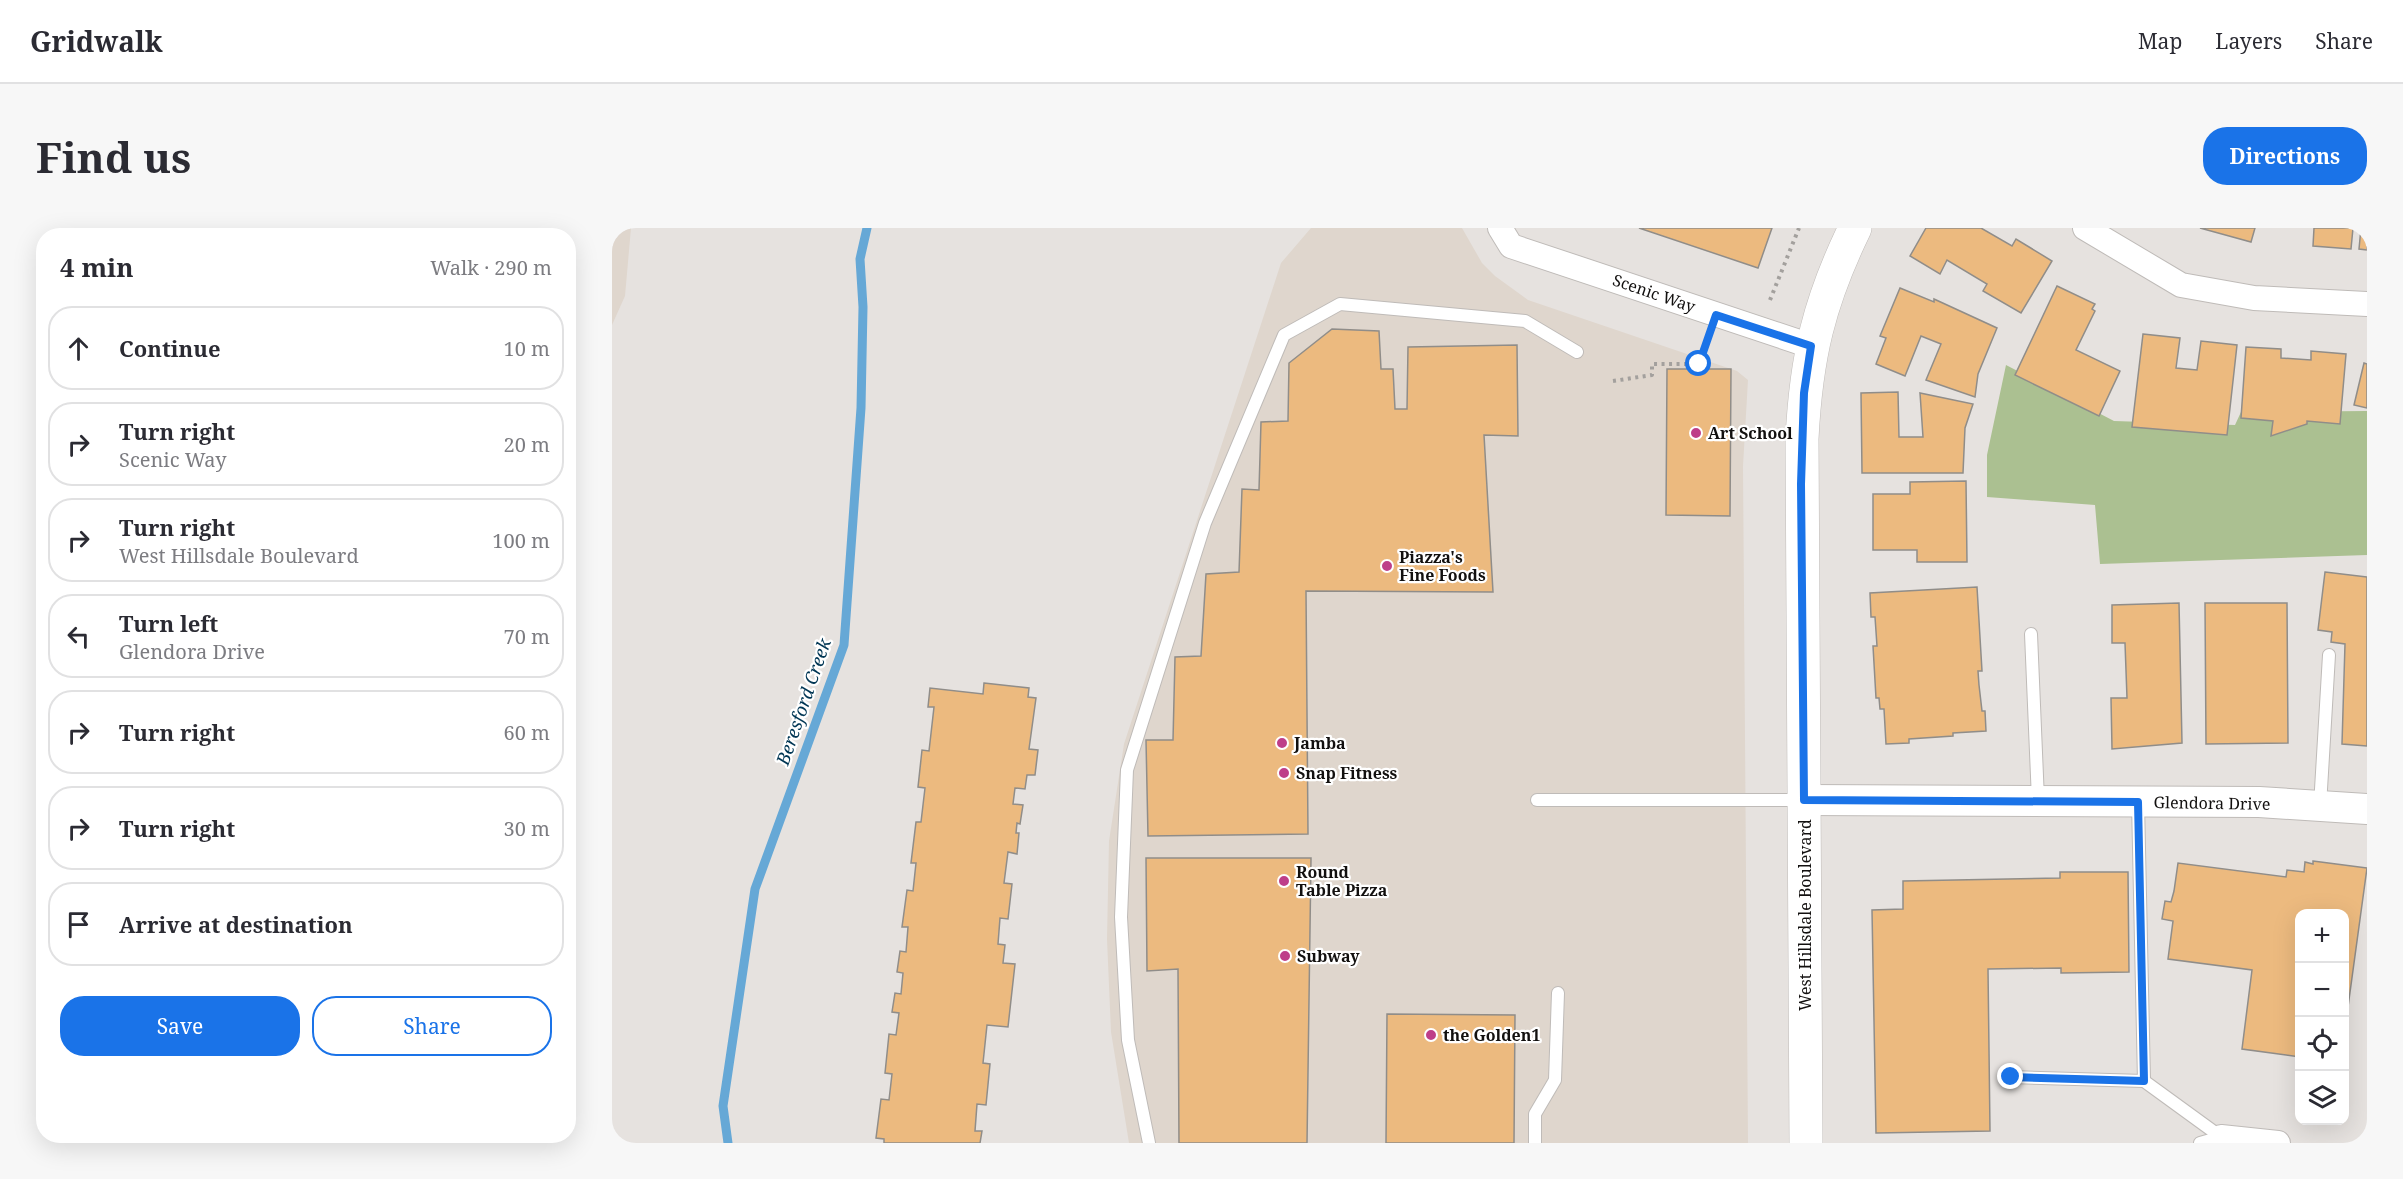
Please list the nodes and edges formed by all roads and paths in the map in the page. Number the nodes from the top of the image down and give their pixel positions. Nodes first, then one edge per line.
1 (1500, 228) edge
2 (1799, 228) edge
3 (1855, 228) edge
4 (2085, 228) edge
5 (1770, 300) dead end
6 (2367, 304) edge
7 (1716, 315) junction
8 (1811, 346) junction
9 (1577, 352) dead end
10 (1613, 381) dead end
11 (2031, 634) dead end
12 (2329, 656) dead end
13 (1537, 800) dead end
14 (1804, 800) junction
15 (2038, 801) junction
16 (2138, 802) junction
17 (2320, 806) junction
18 (2367, 809) edge
19 (1558, 993) dead end
20 (2011, 1077) dead end
21 (2144, 1081) junction
22 (2213, 1141) edge
23 (1149, 1143) edge
24 (1535, 1143) edge
25 (1806, 1143) edge
26 (2278, 1143) edge

1 - 7 street, Scenic Way
2 - 5 path
3 - 8 main road, West Hillsdale Boulevard
4 - 6 street
7 - 8 street, Scenic Way
7 - 10 path
8 - 14 main road, West Hillsdale Boulevard
9 - 23 lane
11 - 15 lane
12 - 17 lane
13 - 14 lane
14 - 15 street, Glendora Drive
14 - 25 main road, West Hillsdale Boulevard
15 - 16 street, Glendora Drive
16 - 17 street, Glendora Drive
16 - 21 lane
17 - 18 street, Glendora Drive
19 - 24 lane
20 - 21 lane
21 - 22 lane
22 - 26 street

